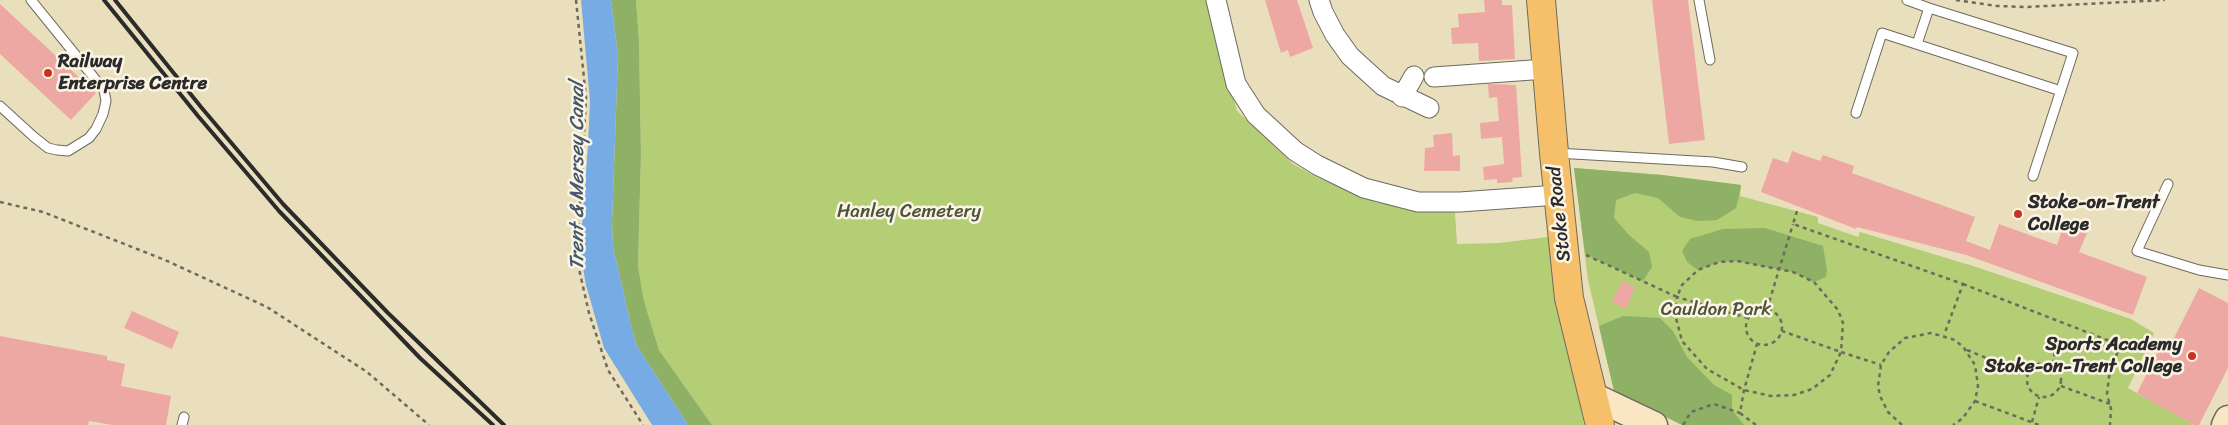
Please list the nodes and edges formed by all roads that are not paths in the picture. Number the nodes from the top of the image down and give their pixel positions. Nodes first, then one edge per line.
1 (31, 0) edge
2 (1216, 0) edge
3 (1320, 0) edge
4 (1541, 0) edge
5 (1699, 0) edge
6 (1907, 0) edge
7 (1929, 8) junction
8 (1917, 44) junction
9 (1710, 60) dead end
10 (1546, 69) junction
11 (1414, 76) dead end
12 (1434, 76) dead end
13 (2061, 91) junction
14 (1402, 97) junction
15 (0, 106) edge
16 (1429, 108) dead end
17 (1856, 113) dead end
18 (1554, 153) junction
19 (1742, 167) dead end
20 (2033, 176) dead end
21 (2168, 184) dead end
22 (1558, 195) junction
23 (2228, 275) edge
24 (1593, 396) junction
25 (2228, 419) edge
26 (1649, 423) edge
27 (1601, 425) edge
28 (2225, 425) edge

1 - 15 lane
2 - 22 street
3 - 14 street
4 - 10 main road, Stoke Road
5 - 9 lane
6 - 7 lane
7 - 8 lane
7 - 13 lane
8 - 13 lane
8 - 17 lane
10 - 12 street
10 - 18 main road, Stoke Road
11 - 14 street
13 - 20 lane
14 - 16 street
18 - 19 lane
18 - 22 main road, Stoke Road
21 - 23 lane
22 - 24 main road, Stoke Road
24 - 26 street
24 - 27 main road, Stoke Road
25 - 28 street
26 - 27 street

